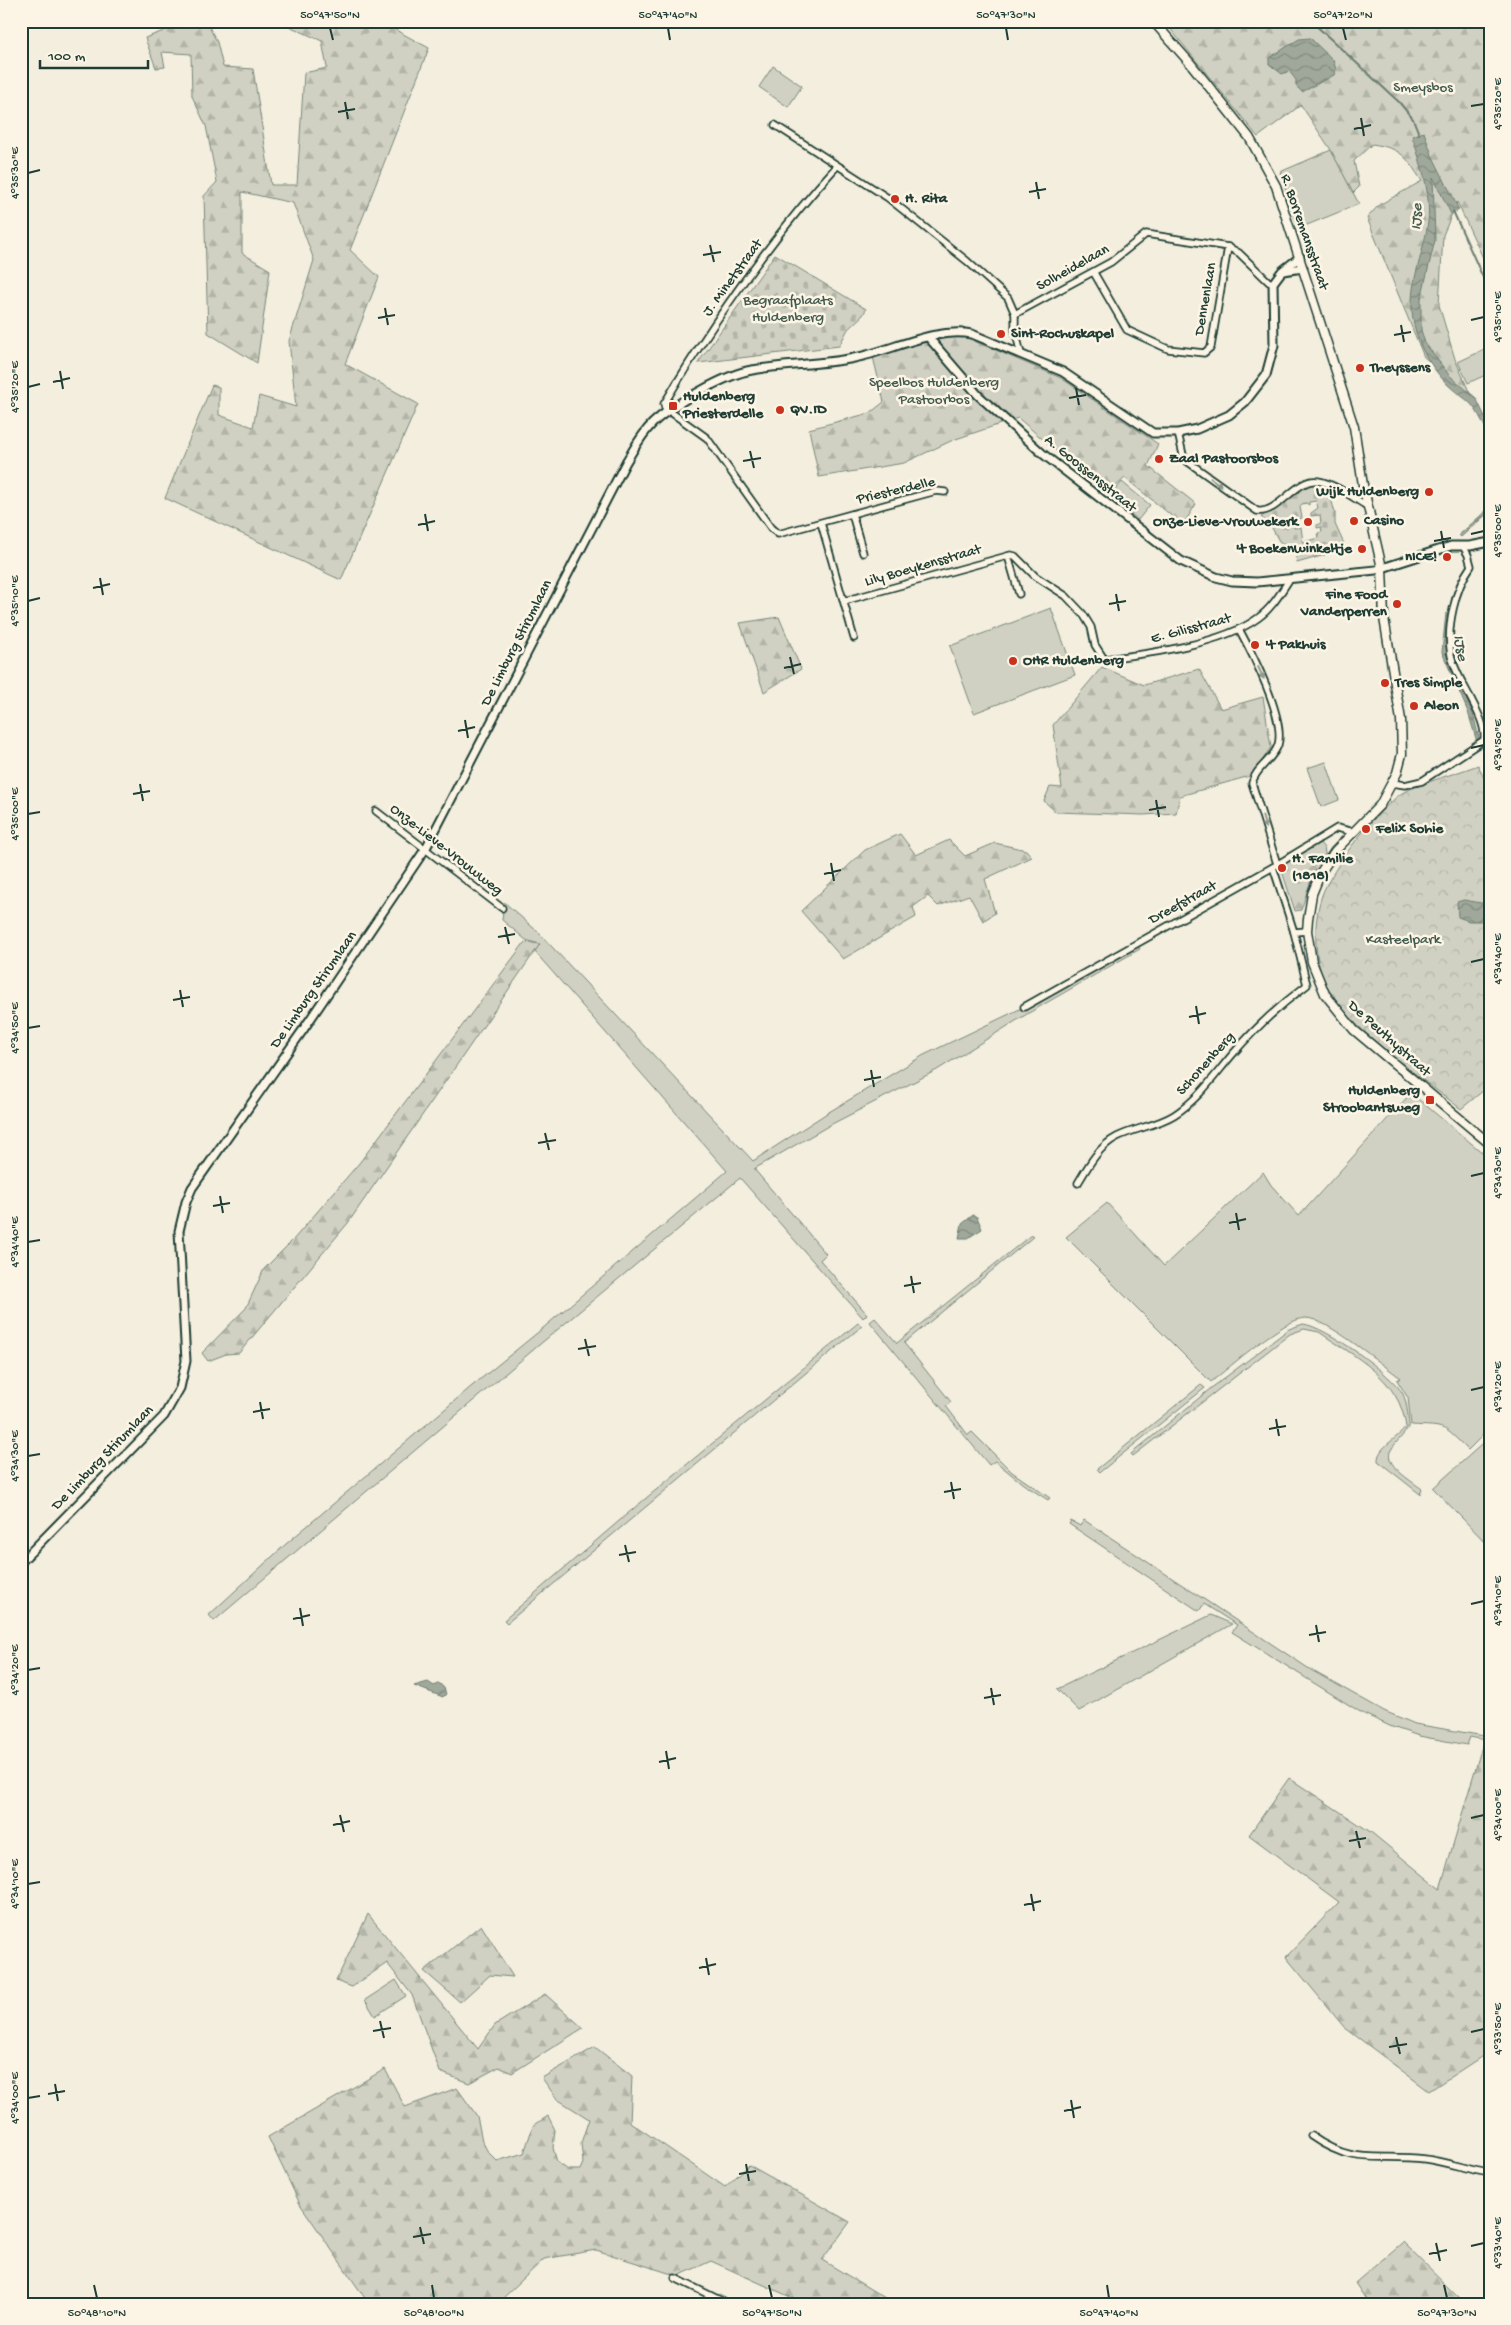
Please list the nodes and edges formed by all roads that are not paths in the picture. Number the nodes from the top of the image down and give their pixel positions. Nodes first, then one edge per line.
1 (1153, 21) edge
2 (775, 125) dead end
3 (836, 166) junction
4 (1228, 247) junction
5 (1300, 257) junction
6 (1304, 268) junction
7 (1282, 270) junction
8 (1094, 273) junction
9 (1273, 283) junction
10 (1015, 314) junction
11 (929, 338) junction
12 (1021, 354) junction
13 (668, 411) junction
14 (1178, 433) junction
15 (944, 492) dead end
16 (1367, 506) junction
17 (852, 514) junction
18 (821, 523) junction
19 (1490, 542) edge
20 (1463, 546) junction
21 (863, 553) dead end
22 (1009, 555) junction
23 (1382, 568) junction
24 (1289, 580) junction
25 (1019, 594) dead end
26 (844, 601) junction
27 (1239, 629) junction
28 (854, 638) dead end
29 (1392, 783) junction
30 (376, 811) dead end
31 (1354, 832) junction
32 (426, 848) junction
33 (1275, 865) junction
34 (502, 908) dead end
35 (1307, 931) junction
36 (1294, 932) junction
37 (1024, 1007) dead end
38 (1490, 1144) edge
39 (1078, 1183) dead end
40 (21, 1562) edge
41 (1311, 2136) dead end
42 (1490, 2173) edge
43 (675, 2278) dead end
44 (728, 2304) edge

1 - 5 main road, R. Borremansstraat
2 - 3 street
3 - 10 street
3 - 13 street, J. Minetstraat
4 - 8 street, Solheidelaan
4 - 8 street, Dennenlaan
4 - 9 street, Solheidelaan
5 - 6 main road, R. Borremansstraat
5 - 7 street
6 - 7 street
6 - 16 main road, R. Borremansstraat
7 - 9 street
8 - 10 street, Solheidelaan
9 - 14 street, De Limburg Stirumlaan
10 - 12 street
11 - 12 street, De Limburg Stirumlaan
11 - 13 street, De Limburg Stirumlaan
11 - 24 street, A. Goossensstraat
12 - 14 street, De Limburg Stirumlaan
13 - 18 street, Priesterdelle
13 - 32 street, De Limburg Stirumlaan
14 -> 16 street
15 - 17 street, Priesterdelle
16 - 23 main road, R. Borremansstraat
17 - 18 street, Priesterdelle
17 - 21 street, Priesterdelle
18 - 26 street
19 - 20 street, A. Goossensstraat
20 - 23 street, A. Goossensstraat
20 - 29 street
22 - 25 street
22 - 26 street, Lily Boeykensstraat
22 - 27 street, E. Gilisstraat
23 - 24 street, A. Goossensstraat
23 - 29 main road, De Peuthystraat
24 - 27 street, E. Gilisstraat
26 - 28 street
27 -> 33 street
29 - 31 main road, De Peuthystraat
30 - 32 street, Onze-Lieve-Vrouwweg
31 - 33 street, Dreefstraat
31 - 35 main road, De Peuthystraat
32 - 34 street, Onze-Lieve-Vrouwweg
32 - 40 street, De Limburg Stirumlaan
33 - 36 street
33 - 37 street, Dreefstraat
35 - 36 street
35 - 38 main road, De Peuthystraat
36 - 39 street, Schonenberg
41 - 42 street
43 - 44 street

